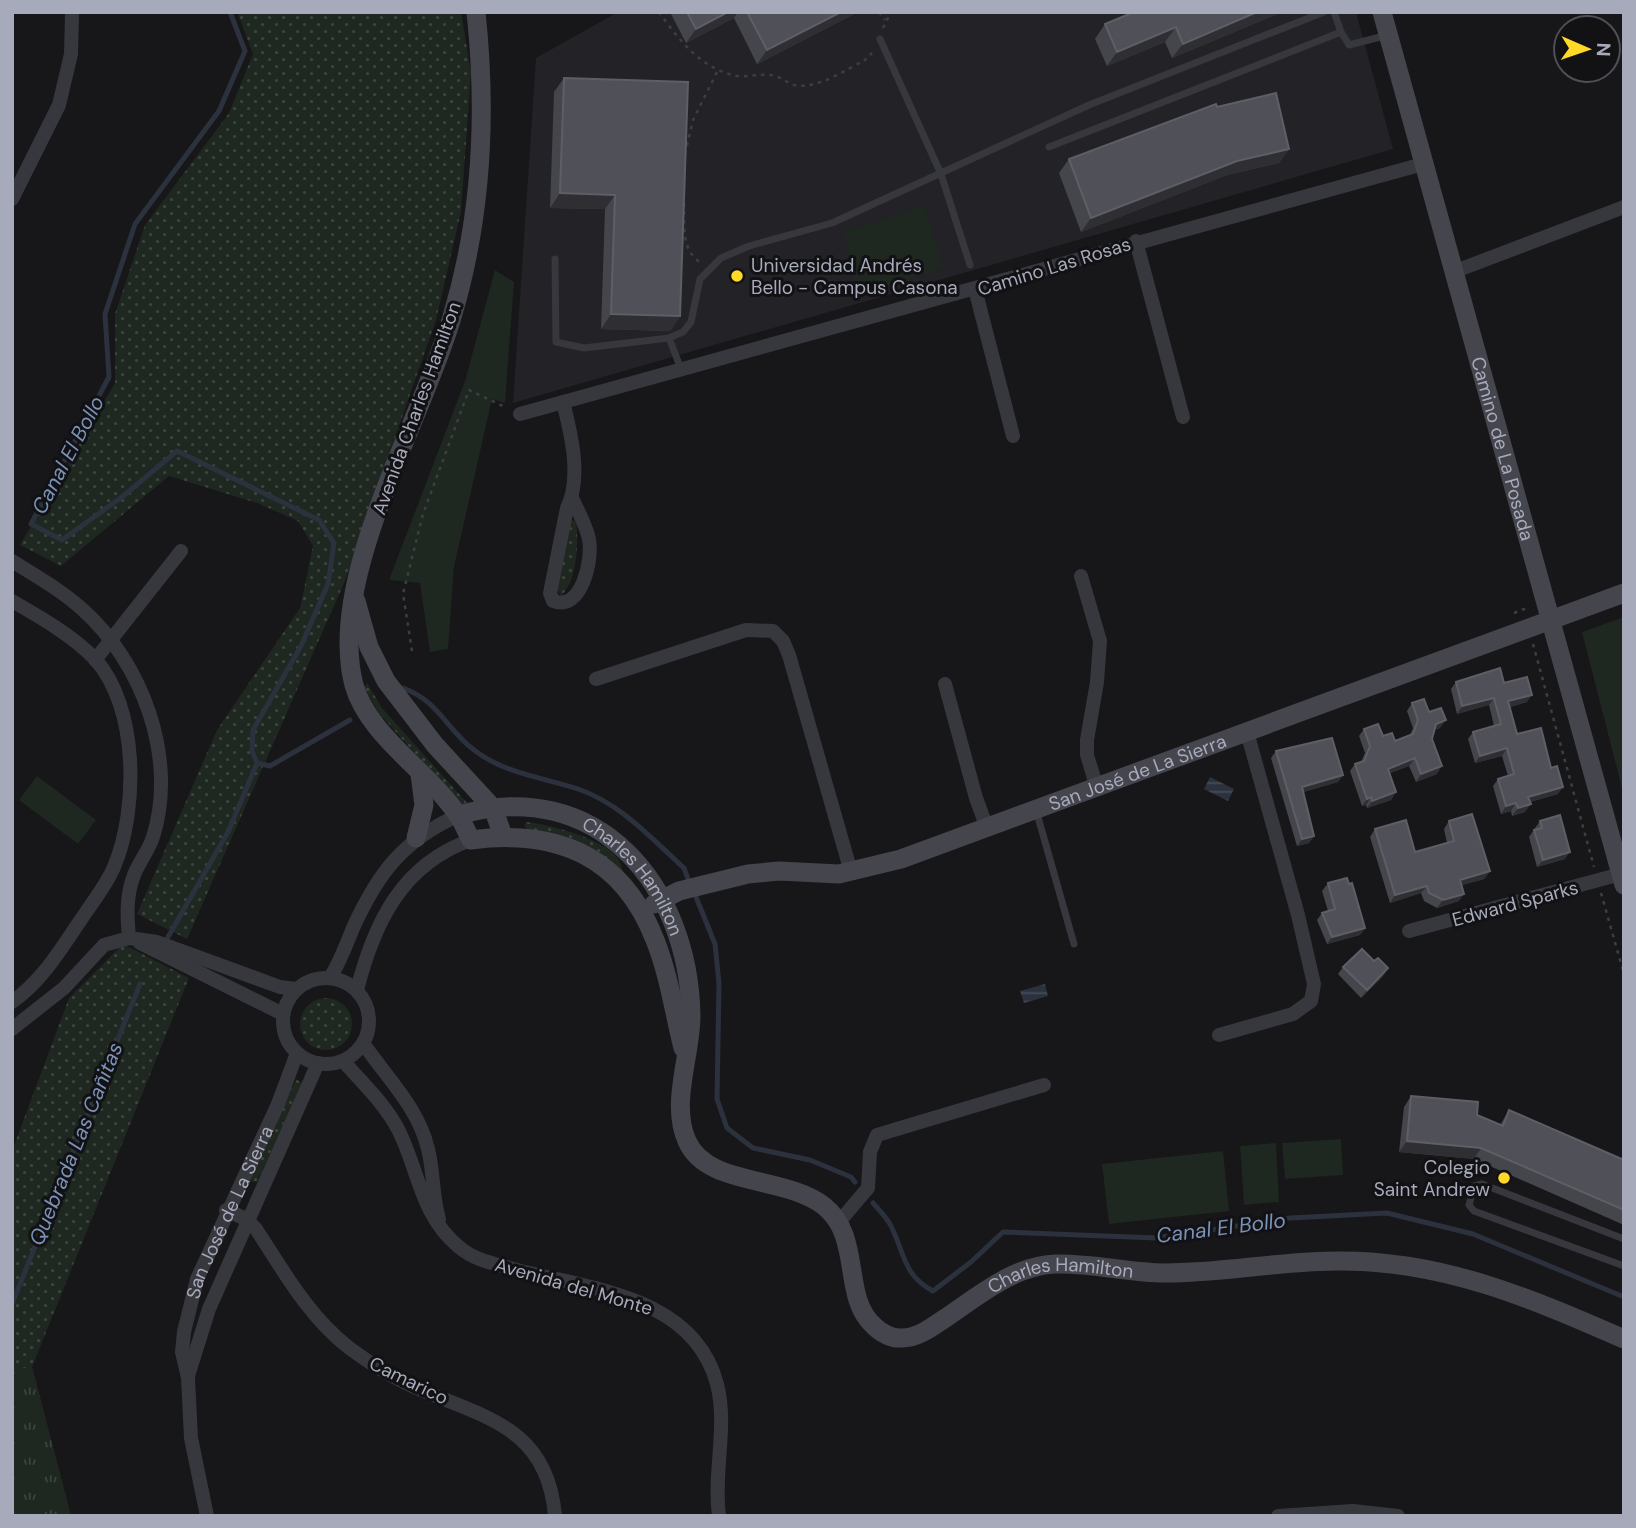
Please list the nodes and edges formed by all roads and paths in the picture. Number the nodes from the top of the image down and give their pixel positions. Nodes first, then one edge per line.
1 (476, 12) edge
2 (659, 12) edge
3 (880, 12) edge
4 (891, 12) edge
5 (1324, 12) edge
6 (1334, 12) edge
7 (1382, 12) edge
8 (72, 15) dead end
9 (885, 20) junction
10 (1341, 32) junction
11 (1388, 35) junction
12 (880, 39) junction
13 (718, 70) junction
14 (1049, 147) dead end
15 (1423, 164) junction
16 (685, 165) edge
17 (941, 174) junction
18 (12, 199) edge
19 (684, 201) edge
20 (1624, 207) edge
21 (1136, 241) junction
22 (555, 259) dead end
23 (970, 265) dead end
24 (709, 269) junction
25 (1453, 272) junction
26 (975, 289) junction
27 (670, 338) junction
28 (681, 369) junction
29 (563, 402) junction
30 (520, 414) joint
31 (1183, 417) dead end
32 (1013, 436) dead end
33 (572, 498) junction
34 (181, 551) dead end
35 (12, 561) edge
36 (1081, 576) dead end
37 (354, 593) junction
38 (1624, 593) edge
39 (12, 601) edge
40 (1550, 619) junction
41 (1528, 626) junction
42 (111, 639) junction
43 (412, 651) dead end
44 (95, 660) junction
45 (596, 678) dead end
46 (945, 684) dead end
47 (1247, 732) junction
48 (418, 770) junction
49 (1097, 788) junction
50 (493, 808) junction
51 (1036, 810) junction
52 (459, 815) junction
53 (987, 828) junction
54 (503, 836) junction
55 (153, 837) junction
56 (416, 838) junction
57 (471, 840) junction
58 (113, 871) junction
59 (851, 872) junction
60 (1598, 880) junction
61 (1622, 880) edge
62 (663, 898) junction
63 (642, 912) junction
64 (1409, 931) dead end
65 (129, 937) junction
66 (1074, 944) dead end
67 (1624, 974) edge
68 (330, 978) junction
69 (296, 989) junction
70 (357, 990) junction
71 (12, 1002) edge
72 (283, 1014) junction
73 (12, 1028) edge
74 (1219, 1035) dead end
75 (363, 1043) junction
76 (297, 1053) junction
77 (343, 1061) junction
78 (318, 1063) junction
79 (686, 1063) junction
80 (1044, 1085) dead end
81 (226, 1210) junction
82 (246, 1219) junction
83 (839, 1222) junction
84 (441, 1227) junction
85 (1624, 1239) edge
86 (1624, 1266) edge
87 (1624, 1339) edge
88 (188, 1378) junction
89 (207, 1516) edge
90 (555, 1516) edge
91 (719, 1516) edge
92 (1278, 1516) edge
93 (1398, 1516) edge

1 - 37 street, Avenida Charles Hamilton
2 - 13 path
3 - 9 path
4 - 9 path
5 - 17 lane
6 - 10 lane
7 - 11 street, Camino de La Posada
8 - 18 street
9 - 12 path
10 - 11 lane
10 - 14 lane
11 - 15 street, Camino de La Posada
12 - 13 path
12 - 17 lane
13 - 16 path
15 - 21 street, Camino Las Rosas
15 - 25 street, Camino de La Posada
17 - 23 lane
17 - 24 lane
19 - 24 path
20 - 25 street
21 - 26 street, Camino Las Rosas
21 - 31 street
22 - 27 lane
24 - 27 lane
25 - 40 street, Camino de La Posada
26 - 28 street, Camino Las Rosas
26 - 32 street
27 - 28 lane
28 - 29 street, Camino Las Rosas
29 - 30 street, Camino Las Rosas
29 - 33 street
30 - 43 path
33 - 33 street
34 - 42 street
35 - 42 street
36 - 49 street
37 - 48 street, Avenida Charles Hamilton
37 - 50 street, Avenida Charles Hamilton
38 - 40 street, San José de La Sierra
39 - 44 street
40 - 41 street, San José de La Sierra
40 - 61 street, Camino de La Posada
41 - 47 street, San José de La Sierra
41 - 60 path
42 - 44 street
42 - 55 street
44 - 58 street
45 - 59 street
46 - 53 street
47 - 49 street, San José de La Sierra
47 - 74 street
48 - 52 street, Avenida Charles Hamilton
48 - 56 street
49 - 51 street, San José de La Sierra
50 - 52 street, Charles Hamilton
50 - 54 street, Avenida Charles Hamilton
50 - 62 street, Charles Hamilton
51 - 53 street, San José de La Sierra
51 - 66 lane
52 - 56 street
52 - 57 street, Avenida Charles Hamilton
53 - 59 street, San José de La Sierra
54 - 57 street, Charles Hamilton
54 - 63 street, Charles Hamilton
55 - 58 street
55 - 65 street
56 - 68 street
57 - 70 street
58 - 71 street
59 - 62 street, San José de La Sierra
60 - 61 street, Edward Sparks
60 - 64 street, Edward Sparks
60 - 67 path
62 - 63 street, San José de La Sierra
62 - 79 street, Charles Hamilton
63 - 79 street, Charles Hamilton
65 - 69 street
65 - 72 street
65 - 73 street
68 - 69 street
68 - 70 street
69 - 72 street
70 - 75 street
72 - 76 street
75 - 77 street
75 - 84 street
76 - 78 street
76 - 81 street, San José de La Sierra
77 - 78 street
77 - 84 street, Avenida del Monte
78 - 82 street, San José de La Sierra
79 - 83 street, Charles Hamilton
80 - 83 street
81 - 82 street
81 - 88 street, San José de La Sierra
82 - 88 street, San José de La Sierra
82 - 90 street, Camarico
83 - 87 street, Charles Hamilton
84 - 91 street, Avenida del Monte
85 - 86 lane
88 - 89 street, San José de La Sierra
92 - 93 street

